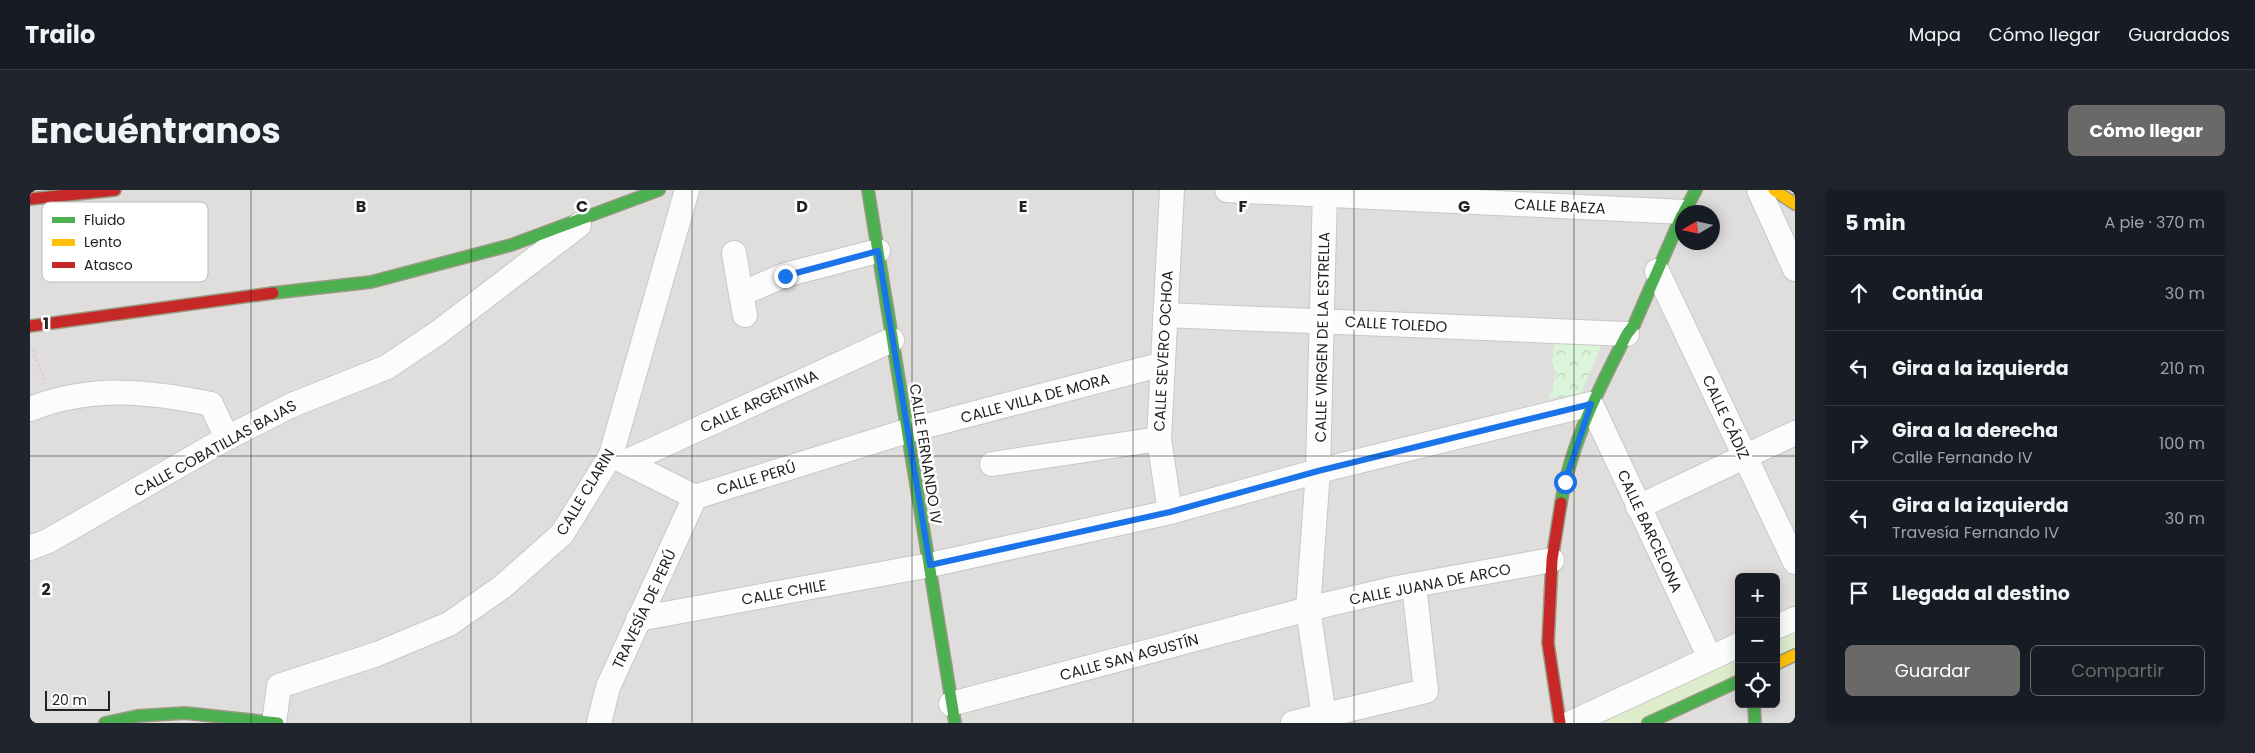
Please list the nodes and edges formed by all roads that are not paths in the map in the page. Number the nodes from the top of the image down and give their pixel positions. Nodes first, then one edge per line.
1 (115, 190) edge
2 (658, 190) edge
3 (687, 190) edge
4 (868, 190) edge
5 (1172, 190) edge
6 (1228, 190) edge
7 (1696, 190) edge
8 (1759, 190) edge
9 (1774, 190) edge
10 (1325, 192) edge
11 (30, 199) edge
12 (1795, 204) edge
13 (1688, 205) edge
14 (596, 213) junction
15 (1675, 213) edge
16 (1675, 231) edge
17 (878, 251) junction
18 (734, 253) dead end
19 (1795, 269) edge
20 (1657, 271) junction
21 (1165, 315) junction
22 (1324, 320) junction
23 (30, 326) edge
24 (1628, 334) junction
25 (892, 340) junction
26 (1163, 364) junction
27 (1591, 404) junction
28 (30, 409) edge
29 (907, 431) junction
30 (1795, 434) edge
31 (227, 438) junction
32 (1159, 439) junction
33 (1745, 456) junction
34 (618, 459) junction
35 (992, 464) dead end
36 (1318, 471) junction
37 (695, 497) junction
38 (1638, 507) junction
39 (1170, 512) junction
40 (30, 548) edge
41 (1552, 560) junction
42 (1795, 562) edge
43 (930, 565) junction
44 (1414, 585) junction
45 (1308, 609) junction
46 (638, 619) junction
47 (1795, 619) edge
48 (1780, 625) edge
49 (1735, 647) edge
50 (1795, 655) edge
51 (1710, 658) junction
52 (1778, 663) edge
53 (1735, 683) edge
54 (1754, 708) edge
55 (953, 714) edge
56 (1324, 719) edge
57 (105, 723) edge
58 (275, 723) edge
59 (599, 723) edge
60 (1293, 723) edge
61 (1560, 723) edge
62 (1571, 723) edge
63 (1648, 723) edge
64 (1755, 723) edge

1 - 11 street
2 - 14 street
3 - 34 street, CALLE CLARIN
4 - 17 street, CALLE FERNANDO IV
5 - 21 street, CALLE SEVERO OCHOA
6 - 10 street, CALLE BAEZA
7 - 13 street
8 - 19 street
9 - 12 street
10 - 15 street, CALLE BAEZA
10 - 22 street, CALLE VIRGEN DE LA ESTRELLA
14 - 23 street
14 - 31 street, CALLE COBATILLAS BAJAS
16 - 20 street
17 - 18 street
17 - 25 street, CALLE FERNANDO IV
20 - 24 street
20 - 33 street, CALLE CÁDIZ
21 - 22 street, CALLE TOLEDO
21 - 26 street, CALLE SEVERO OCHOA
22 - 24 street, CALLE TOLEDO
22 - 36 street, CALLE VIRGEN DE LA ESTRELLA
24 - 27 street
25 - 29 street, CALLE FERNANDO IV
25 - 34 street, CALLE ARGENTINA
26 - 29 street, CALLE VILLA DE MORA
26 - 32 street, CALLE SEVERO OCHOA
27 - 36 street, CALLE CHILE
27 - 38 street, CALLE BARCELONA
27 - 41 street
28 - 31 street
29 - 37 street, CALLE PERÚ
29 - 43 street, CALLE FERNANDO IV
30 - 33 street
31 - 40 street, CALLE COBATILLAS BAJAS
32 - 35 street
32 - 39 street, CALLE SEVERO OCHOA
33 - 38 street
33 - 42 street, CALLE CÁDIZ
34 - 37 street
34 - 58 street, CALLE CLARIN
36 - 39 street, CALLE CHILE
36 - 45 street, CALLE VIRGEN DE LA ESTRELLA
37 - 46 street, TRAVESÍA DE PERÚ
38 - 51 street, CALLE BARCELONA
39 - 43 street, CALLE CHILE
41 - 44 street, CALLE JUANA DE ARCO
41 - 61 street
43 - 46 street, CALLE CHILE
43 - 55 street, CALLE FERNANDO IV
44 - 45 street, CALLE JUANA DE ARCO
44 - 56 street
45 - 55 street, CALLE SAN AGUSTÍN
45 - 56 street, CALLE VIRGEN DE LA ESTRELLA
46 - 59 street, TRAVESÍA DE PERÚ
47 - 48 street
49 - 51 street
50 - 52 street
51 - 62 street
53 - 63 street
54 - 64 street
56 - 60 street
57 - 58 street

